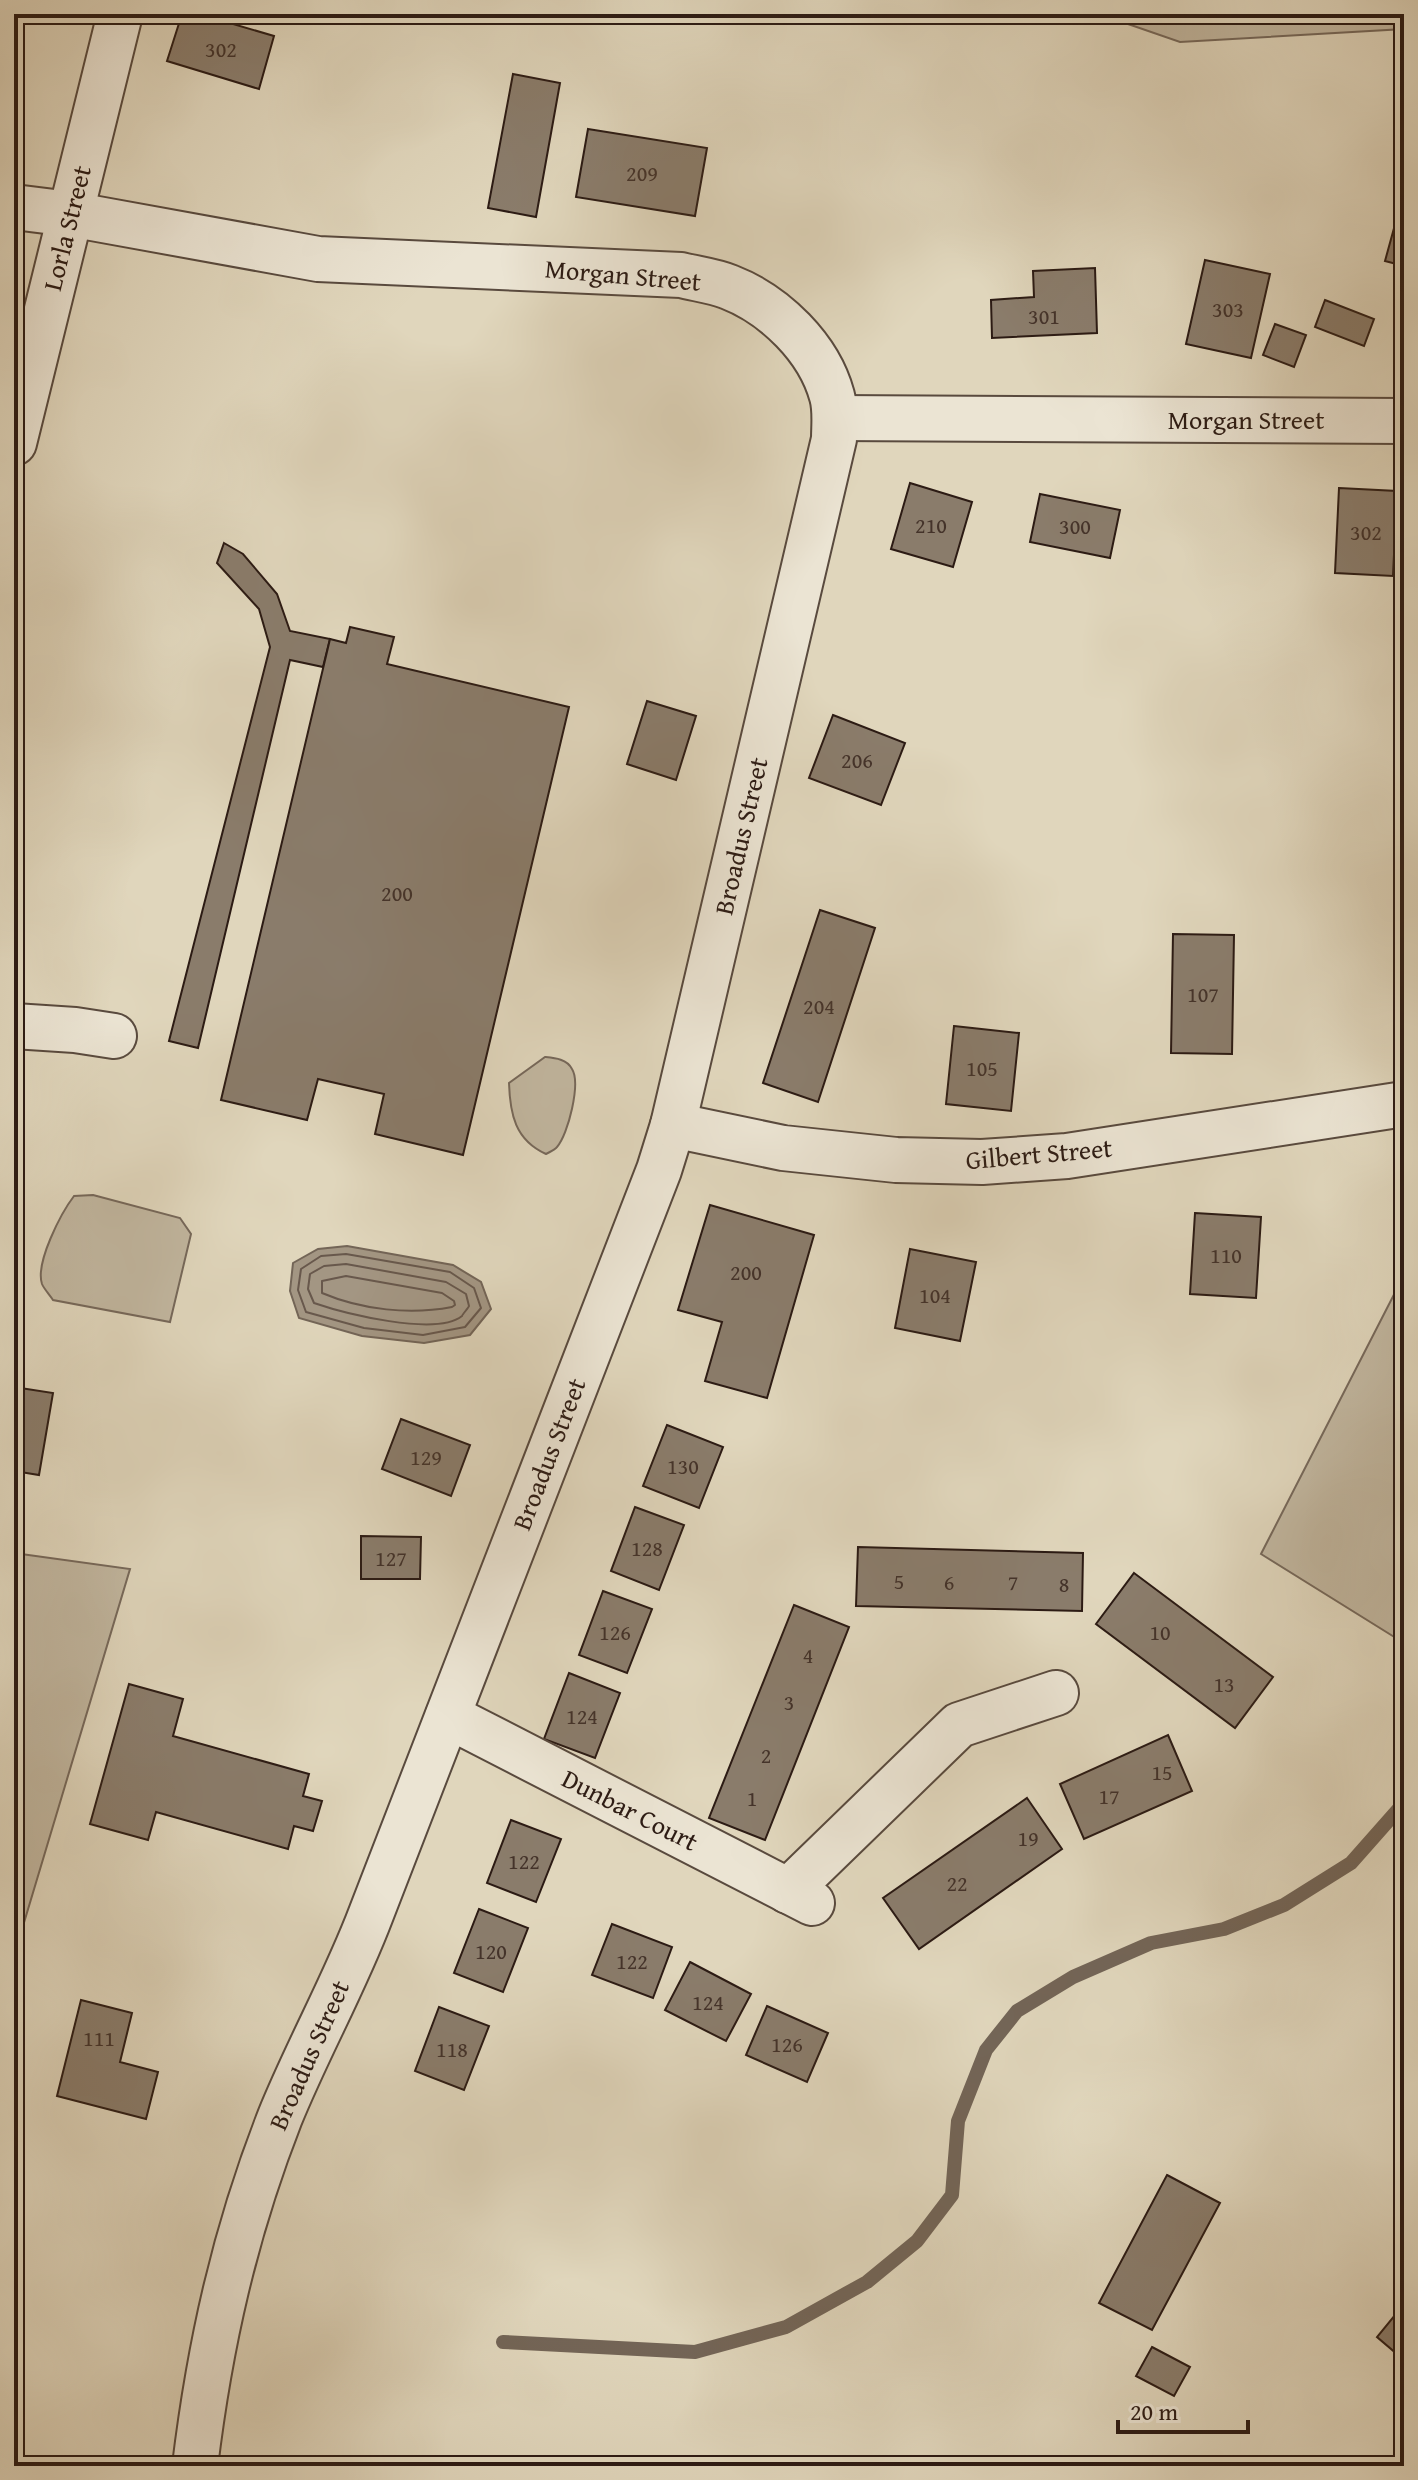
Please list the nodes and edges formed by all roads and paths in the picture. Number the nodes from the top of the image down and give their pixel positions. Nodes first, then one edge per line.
1 (120, 14) edge
2 (14, 207) edge
3 (70, 214) junction
4 (835, 418) junction
5 (1404, 421) edge
6 (14, 443) edge
7 (14, 1026) edge
8 (114, 1036) dead end
9 (1404, 1104) edge
10 (673, 1125) junction
11 (1056, 1693) dead end
12 (448, 1716) junction
13 (195, 2466) edge

1 - 3 street, Lorla Street
2 - 3 street, Morgan Street
3 - 4 street, Morgan Street
3 - 6 street, Lorla Street
4 - 5 street, Morgan Street
4 - 10 street, Broadus Street
7 - 8 street
9 - 10 street, Gilbert Street
10 - 12 street, Broadus Street
11 - 12 street, Dunbar Court
12 - 13 street, Broadus Street

